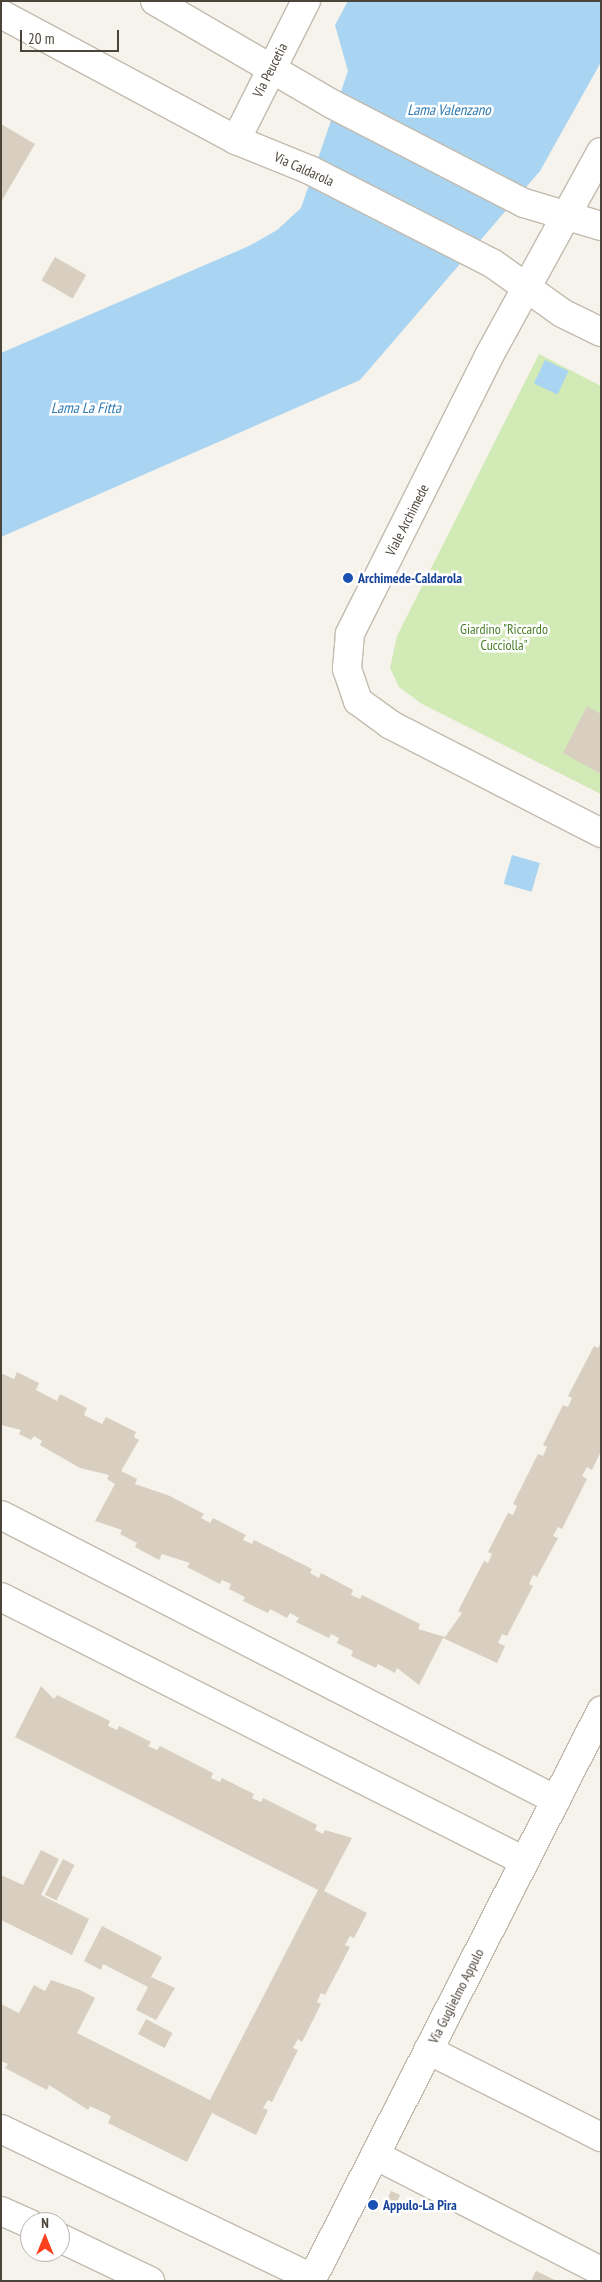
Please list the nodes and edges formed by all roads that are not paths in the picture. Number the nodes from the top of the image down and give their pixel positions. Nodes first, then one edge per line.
1 (155, 1) edge
2 (306, 1) edge
3 (1, 14) edge
4 (272, 67) junction
5 (236, 140) junction
6 (601, 152) edge
7 (566, 215) junction
8 (601, 226) edge
9 (527, 284) junction
10 (601, 332) edge
11 (601, 833) edge
12 (1, 1515) edge
13 (1, 1597) edge
14 (601, 1711) edge
15 (556, 1800) junction
16 (524, 1861) junction
17 (428, 2050) junction
18 (1, 2129) edge
19 (601, 2137) edge
20 (375, 2155) junction
21 (1, 2211) edge
22 (20, 2220) edge
23 (70, 2243) edge
24 (601, 2270) edge
25 (311, 2279) edge
26 (150, 2281) edge

1 - 4 street
2 - 4 street, Via Peucetia
3 - 5 street, Via Caldarola
4 - 5 street, Via Peucetia
4 - 7 street
5 - 9 street, Via Caldarola
6 - 7 street, Viale Archimede
7 - 8 street
7 - 9 street, Viale Archimede
9 - 10 street, Via Caldarola
9 - 11 street, Viale Archimede
12 - 15 street
13 - 16 street
14 - 15 street, Via Guglielmo Appulo
15 - 16 street, Via Guglielmo Appulo
16 - 17 street, Via Guglielmo Appulo
17 - 19 street
17 - 20 street, Via Guglielmo Appulo
18 - 25 street
20 - 24 street
20 - 25 street, Via Guglielmo Appulo
21 - 22 street
23 - 26 street

